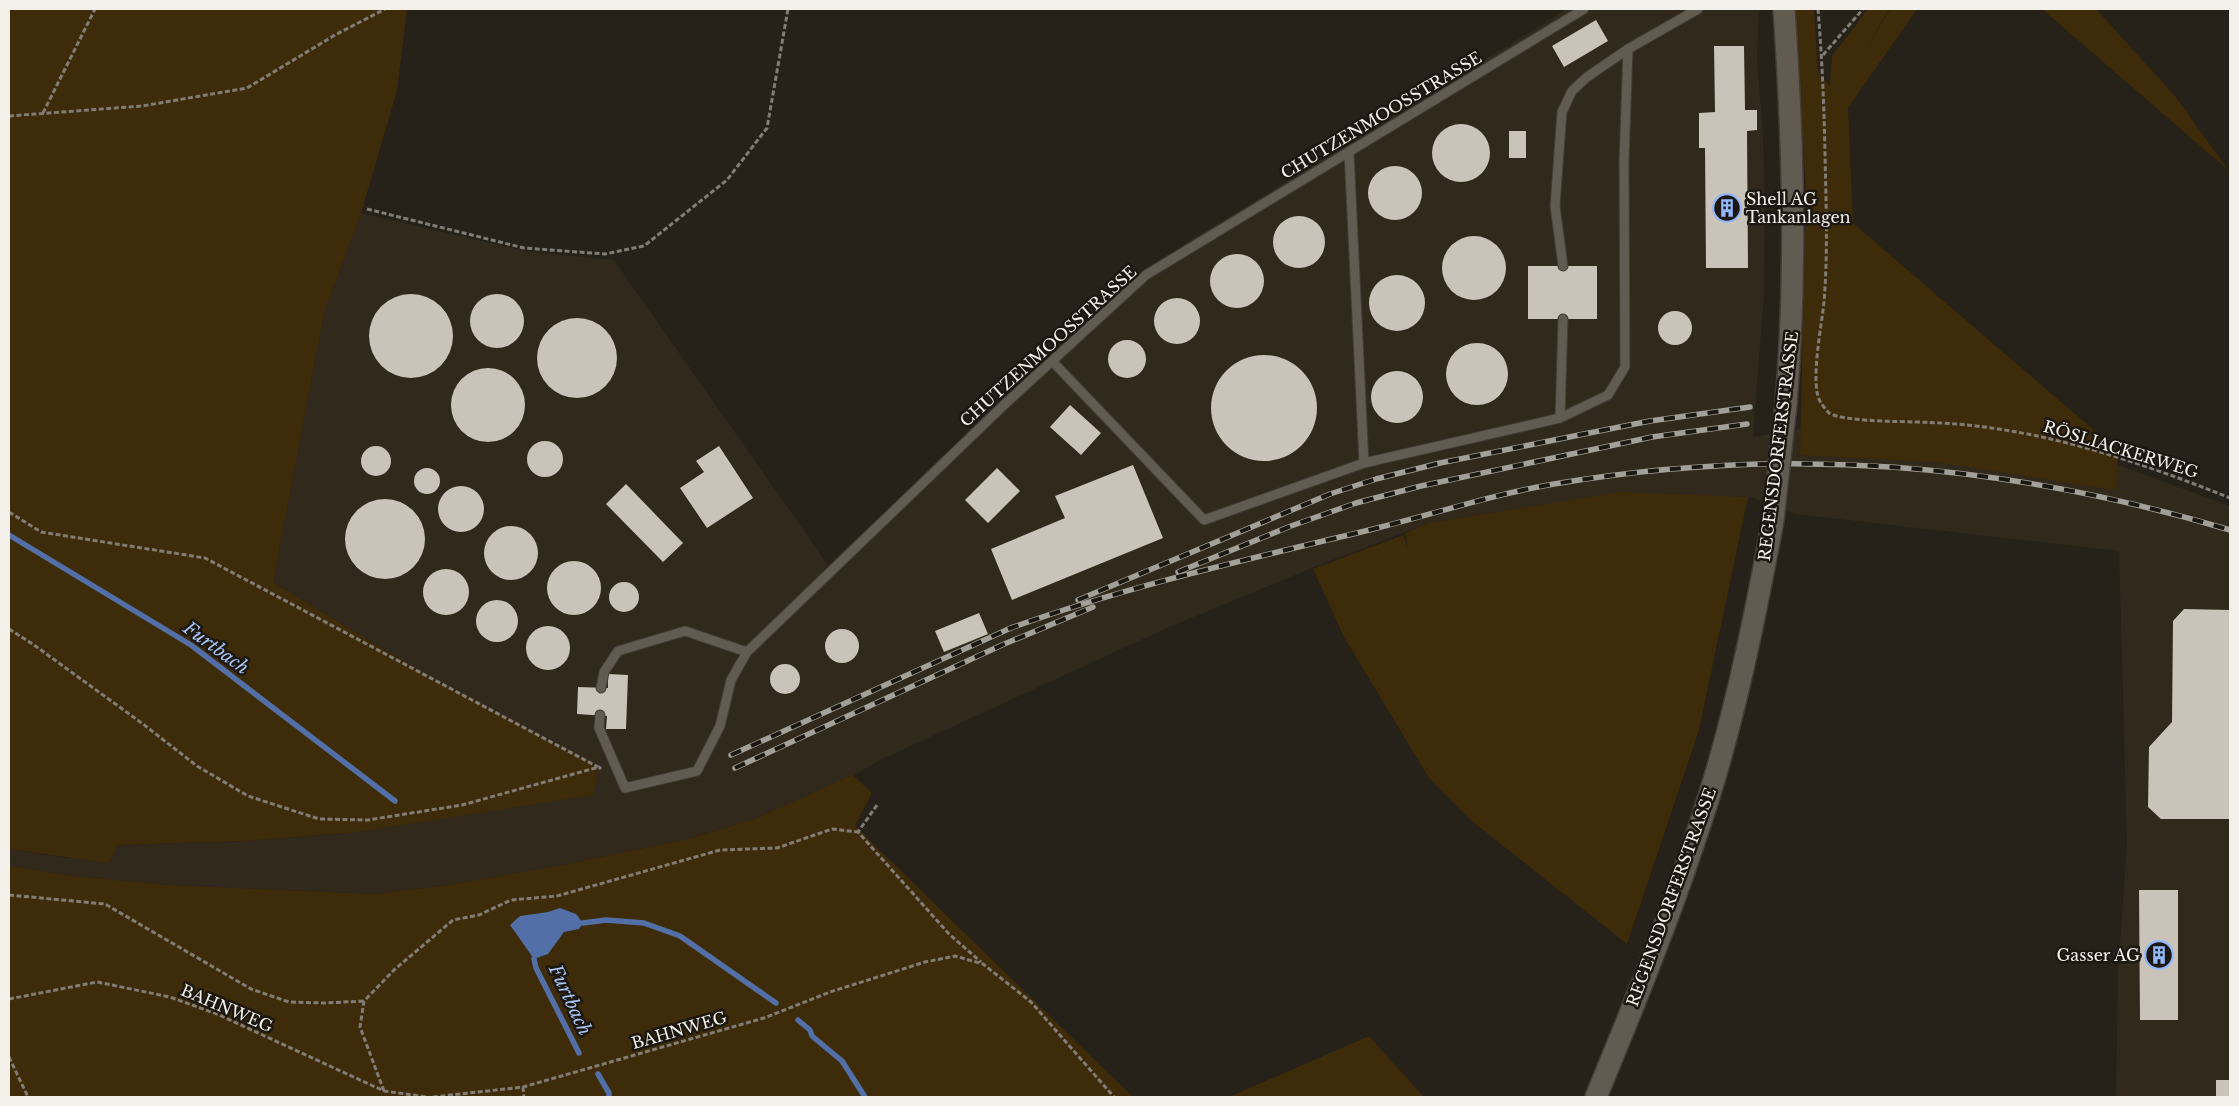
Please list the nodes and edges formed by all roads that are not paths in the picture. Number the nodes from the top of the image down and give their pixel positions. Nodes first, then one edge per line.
1 (1584, 9) edge
2 (1698, 9) edge
3 (1784, 9) edge
4 (1628, 48) junction
5 (1350, 152) junction
6 (1562, 266) dead end
7 (1563, 319) dead end
8 (1052, 361) junction
9 (1560, 418) junction
10 (1364, 463) junction
11 (747, 652) junction
12 (601, 688) dead end
13 (600, 715) dead end
14 (1596, 1097) edge

1 - 5 lane, CHUTZENMOOSSTRASSE
2 - 4 lane
3 - 14 street, REGENSDORFERSTRASSE, bridge
4 - 6 lane
4 - 9 lane
5 - 8 lane, CHUTZENMOOSSTRASSE
5 - 10 lane
7 - 9 lane
8 - 10 lane
8 - 11 lane, CHUTZENMOOSSTRASSE
9 - 10 lane
11 - 12 lane
11 - 13 lane, CHUTZENMOOSSTRASSE

